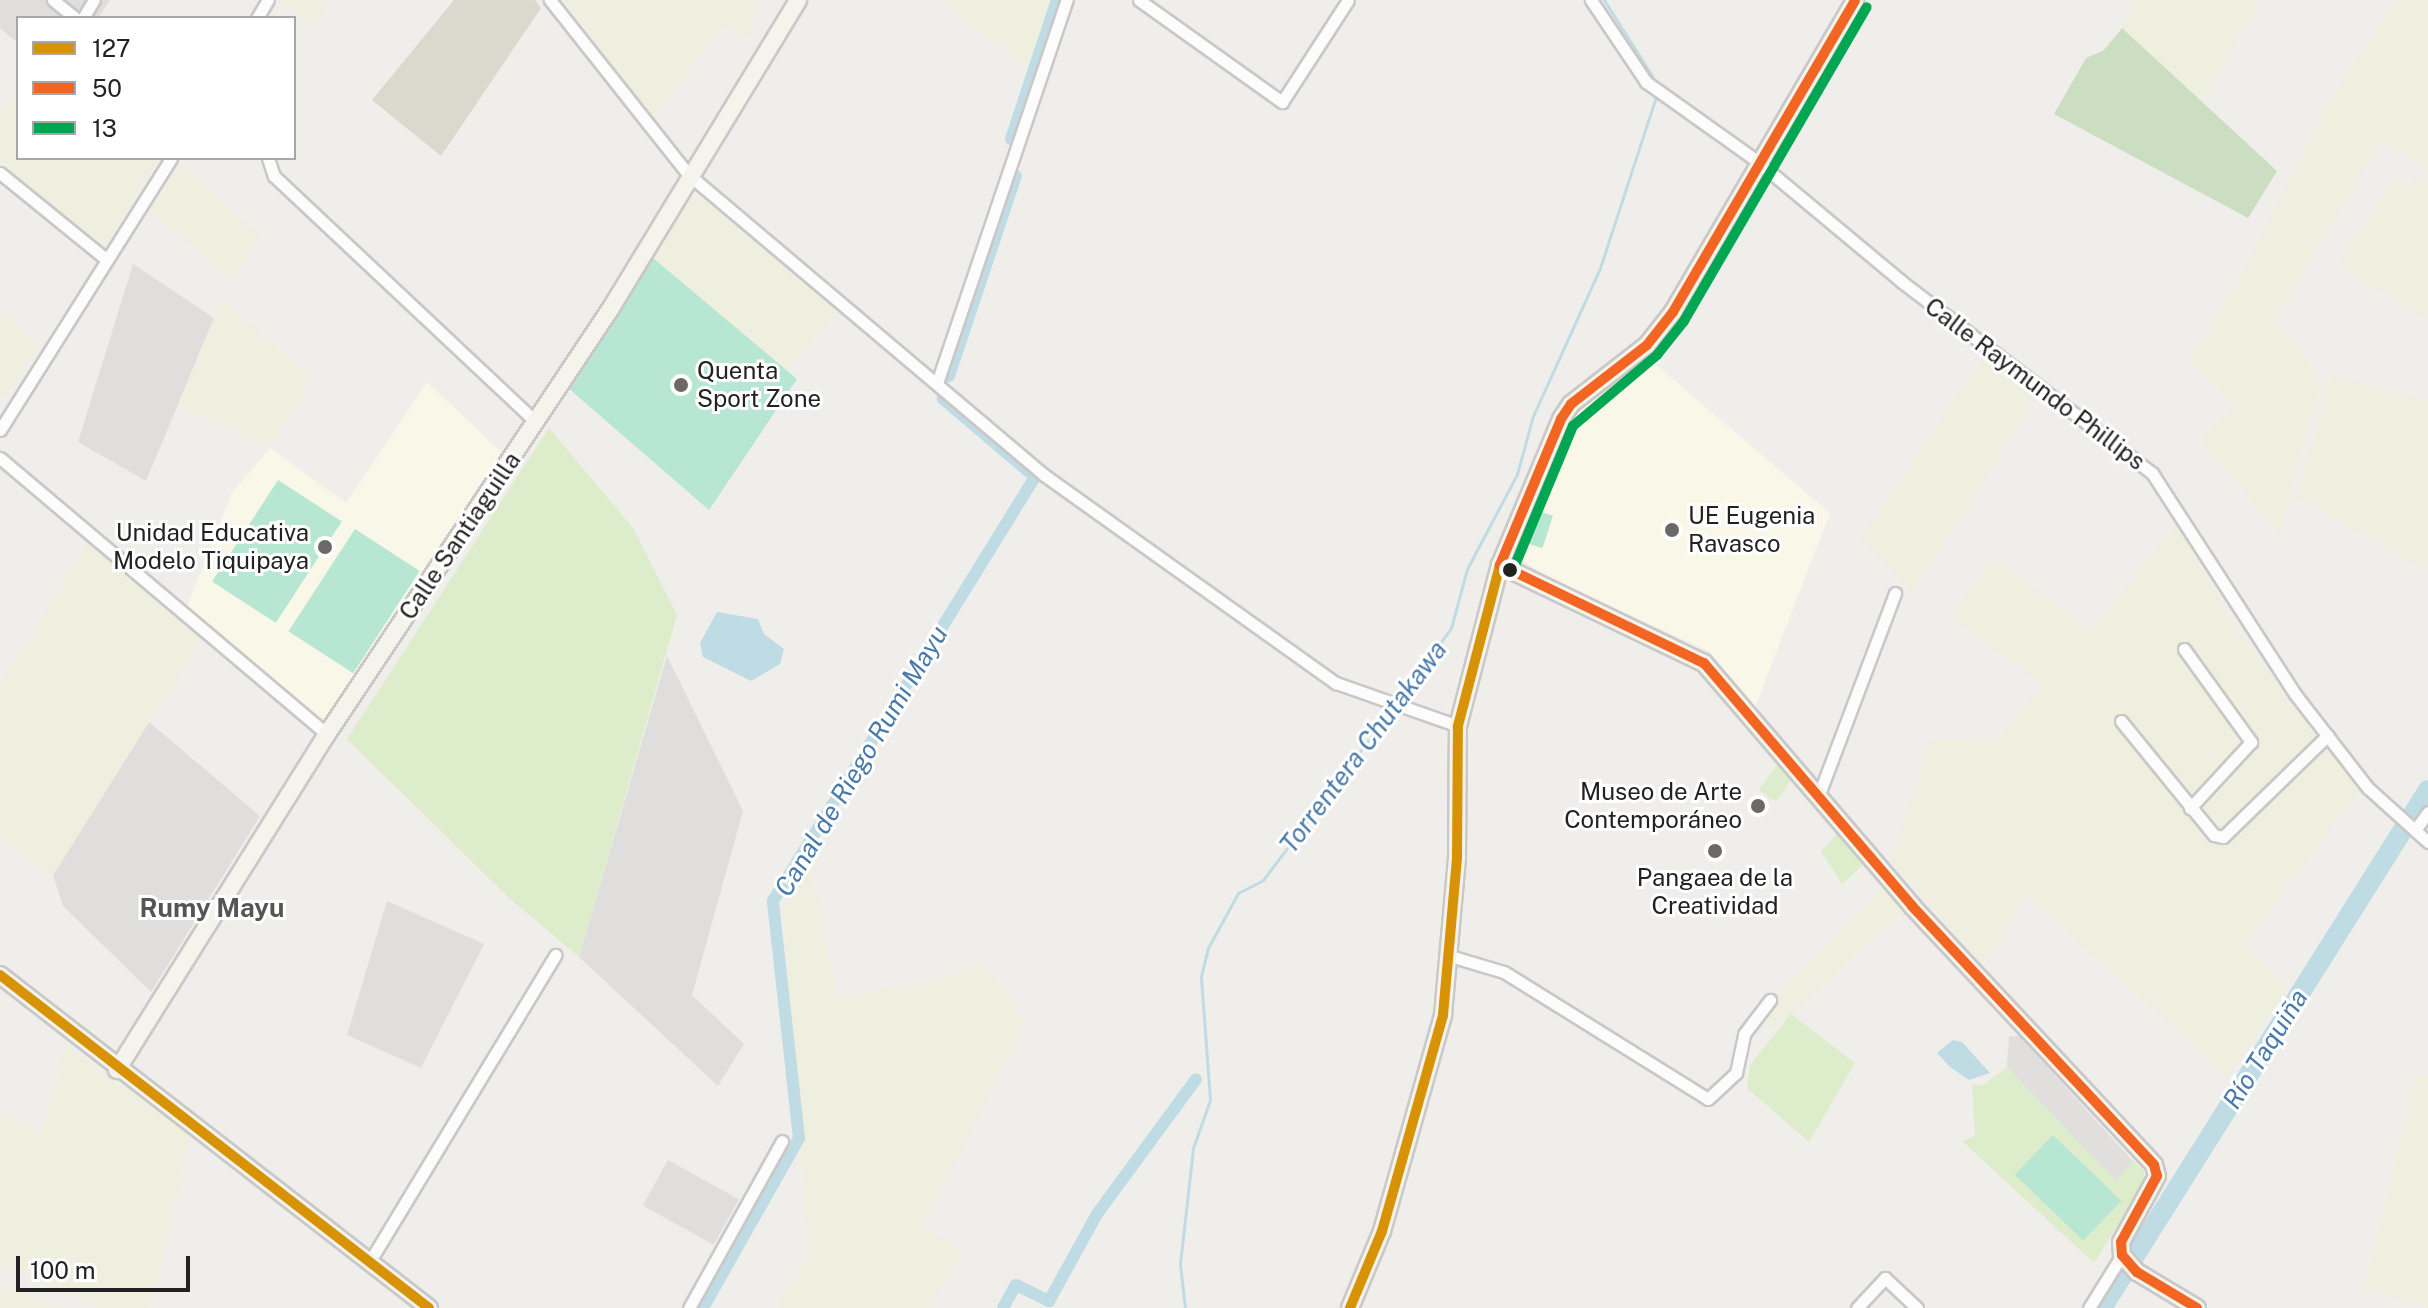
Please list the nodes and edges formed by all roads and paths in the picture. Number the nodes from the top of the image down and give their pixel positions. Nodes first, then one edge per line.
1 (53, 0) edge
2 (550, 0) edge
3 (798, 0) edge
4 (1067, 0) edge
5 (1139, 0) edge
6 (1348, 0) edge
7 (1591, 0) edge
8 (1855, 0) edge
9 (73, 16) edge
10 (170, 160) edge
11 (269, 160) edge
12 (1757, 161) junction
13 (0, 173) edge
14 (688, 174) junction
15 (107, 260) junction
16 (937, 383) junction
17 (536, 422) junction
18 (0, 430) edge
19 (0, 458) edge
20 (1500, 565) junction
21 (1895, 593) dead end
22 (2184, 649) dead end
23 (2121, 721) dead end
24 (1458, 726) junction
25 (327, 734) junction
26 (2328, 735) junction
27 (1819, 801) junction
28 (2190, 808) junction
29 (2428, 812) edge
30 (2410, 825) junction
31 (2428, 842) edge
32 (555, 955) dead end
33 (1450, 956) junction
34 (0, 975) edge
35 (1770, 1000) dead end
36 (117, 1070) junction
37 (782, 1141) dead end
38 (370, 1261) junction
39 (2130, 1265) junction
40 (429, 1308) edge
41 (689, 1308) edge
42 (1350, 1308) edge
43 (1857, 1308) edge
44 (1917, 1308) edge
45 (2089, 1308) edge
46 (2197, 1308) edge

1 - 9 street
2 - 14 street
3 - 14 main road, Calle Santiaguilla
4 - 16 street
5 - 6 street
7 - 12 street, Calle Raymundo Phillips
8 - 12 main road
10 - 15 street
11 - 17 street
12 - 20 main road
12 - 26 street, Calle Raymundo Phillips
13 - 15 street
14 - 16 street
14 - 17 main road, Calle Santiaguilla
15 - 18 street
16 - 24 street
17 - 25 main road, Calle Santiaguilla
19 - 25 street
20 - 24 main road
20 - 27 main road
21 - 27 street
22 - 28 street
23 - 28 street
24 - 33 main road
25 - 36 main road, Calle Santiaguilla
26 - 28 street
26 - 30 street, Calle Raymundo Phillips
27 - 39 main road
29 - 30 street
30 - 31 street, Calle Raymundo Phillips
32 - 38 street
33 - 35 street
33 - 42 main road
34 - 36 main road
36 - 38 main road
37 - 41 street
38 - 40 main road
39 - 45 street
39 - 46 main road
43 - 44 street

